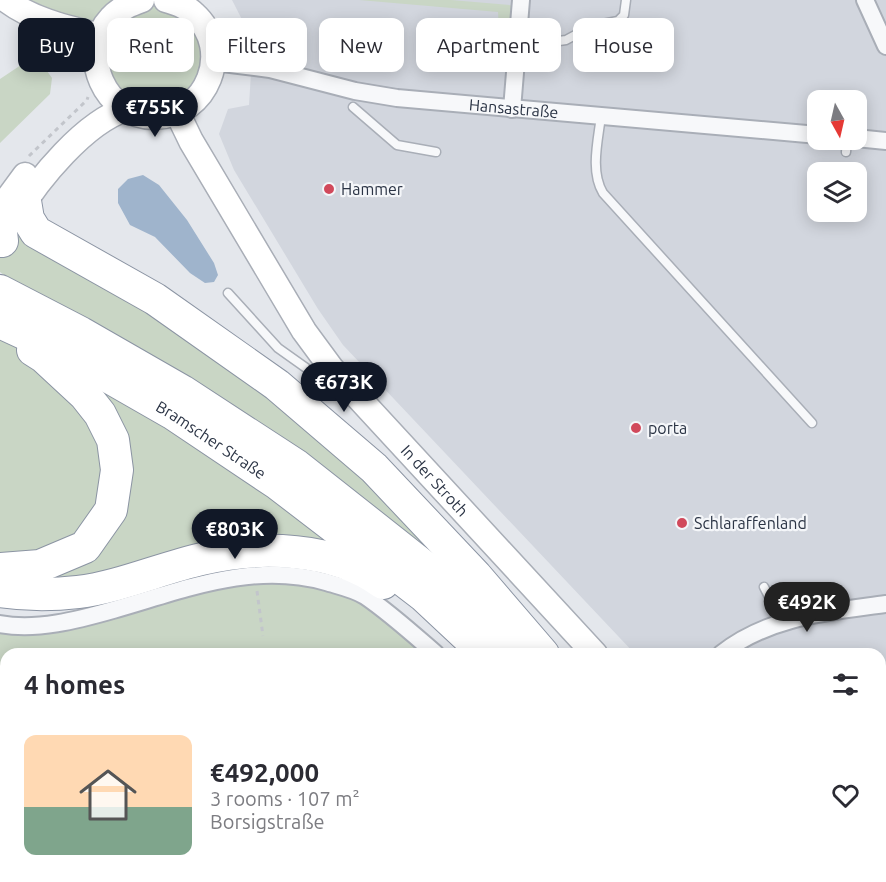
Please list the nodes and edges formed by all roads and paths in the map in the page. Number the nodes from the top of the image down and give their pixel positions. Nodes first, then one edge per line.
1 (6, 0) edge
2 (142, 0) edge
3 (521, 0) edge
4 (626, 0) edge
5 (865, 0) edge
6 (171, 1) edge
7 (520, 18) edge
8 (206, 28) edge
9 (100, 36) junction
10 (561, 41) edge
11 (886, 46) edge
12 (212, 72) edge
13 (282, 72) edge
14 (516, 72) edge
15 (97, 92) junction
16 (353, 107) dead end
17 (126, 109) junction
18 (512, 109) junction
19 (177, 112) junction
20 (600, 116) junction
21 (807, 134) edge
22 (867, 139) edge
23 (886, 141) edge
24 (436, 152) dead end
25 (24, 163) dead end
26 (12, 205) edge
27 (1, 236) edge
28 (0, 291) edge
29 (228, 293) dead end
30 (0, 322) edge
31 (0, 327) edge
32 (332, 369) junction
33 (812, 423) dead end
34 (0, 569) edge
35 (254, 575) junction
36 (764, 587) dead end
37 (0, 591) edge
38 (886, 604) edge
39 (782, 621) junction
40 (0, 624) edge
41 (462, 631) junction
42 (263, 636) dead end
43 (429, 648) edge
44 (480, 648) edge
45 (512, 648) edge
46 (538, 648) edge
47 (589, 648) edge
48 (729, 648) edge

1 - 9 street
2 - 9 street
3 - 7 street
4 - 10 lane
5 - 11 street
6 - 8 street
9 - 15 street
12 - 19 street
13 - 18 street, Hansastraße
14 - 18 street
15 - 17 street
15 - 25 path
15 - 26 street
16 - 24 lane
17 - 19 street
17 - 26 street
18 - 20 street, Hansastraße
19 - 32 street, In der Stroth
20 - 21 street, Hansastraße
20 - 33 lane
22 - 23 street
26 - 27 street
26 - 46 highway
28 - 45 highway
29 - 32 lane
30 - 41 highway, Bramscher Straße
31 - 34 highway
32 - 47 street, In der Stroth
35 - 40 street
35 - 42 path
35 - 43 street
36 - 39 lane
37 - 41 highway
38 - 39 street
39 - 48 street
41 - 44 highway, Bramscher Straße

